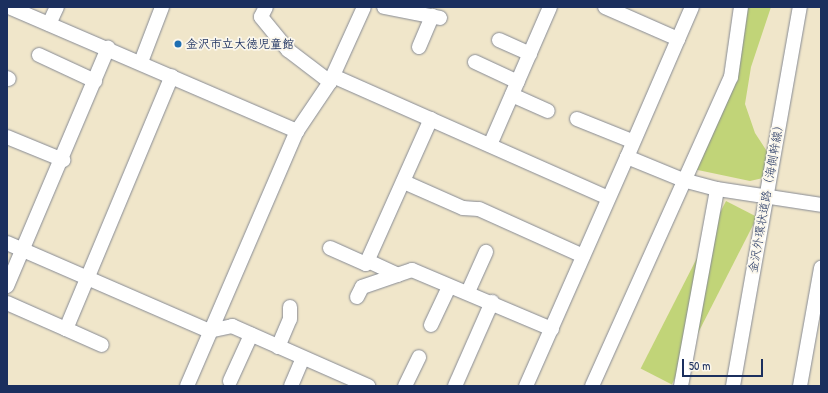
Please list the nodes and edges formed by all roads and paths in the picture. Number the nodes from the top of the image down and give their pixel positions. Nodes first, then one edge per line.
1 (9, 7) edge
2 (57, 7) edge
3 (162, 7) edge
4 (364, 7) edge
5 (384, 7) edge
6 (550, 7) edge
7 (606, 7) edge
8 (692, 7) edge
9 (741, 7) edge
10 (800, 7) edge
11 (403, 8) edge
12 (261, 10) edge
13 (50, 24) junction
14 (678, 39) junction
15 (499, 40) dead end
16 (419, 47) dead end
17 (108, 48) junction
18 (530, 54) junction
19 (39, 55) dead end
20 (141, 62) junction
21 (475, 62) dead end
22 (172, 76) junction
23 (332, 79) junction
24 (95, 81) junction
25 (518, 82) junction
26 (512, 95) junction
27 (548, 111) dead end
28 (431, 119) junction
29 (577, 119) dead end
30 (297, 131) junction
31 (7, 136) edge
32 (632, 142) junction
33 (490, 145) junction
34 (627, 157) junction
35 (63, 160) junction
36 (683, 180) junction
37 (404, 182) junction
38 (717, 188) junction
39 (765, 196) junction
40 (608, 198) junction
41 (821, 205) edge
42 (7, 243) edge
43 (330, 248) dead end
44 (24, 250) junction
45 (486, 252) dead end
46 (583, 256) junction
47 (368, 261) junction
48 (821, 268) edge
49 (398, 275) junction
50 (87, 277) junction
51 (7, 286) edge
52 (449, 287) junction
53 (468, 292) junction
54 (357, 297) dead end
55 (492, 302) junction
56 (7, 303) edge
57 (290, 308) dead end
58 (431, 326) dead end
59 (66, 329) junction
60 (552, 329) junction
61 (210, 331) junction
62 (251, 335) junction
63 (102, 345) dead end
64 (278, 347) junction
65 (419, 357) dead end
66 (303, 358) junction
67 (230, 381) dead end
68 (342, 381) edge
69 (185, 386) edge
70 (291, 386) edge
71 (368, 386) edge
72 (405, 386) edge
73 (455, 386) edge
74 (526, 386) edge
75 (592, 386) edge
76 (681, 386) edge
77 (733, 386) edge
78 (800, 386) edge

1 - 13 street
2 - 13 street
3 - 20 street
4 - 23 street
5 - 11 street
6 - 18 street
7 - 14 street
8 - 14 street
9 - 36 street
10 - 39 street, 金沢外環状道路（海側幹線）
11 - 16 street
12 - 23 street
13 - 17 street
14 - 32 street
15 - 18 street
17 - 20 street
17 - 24 street
18 - 25 street
19 - 24 street
20 - 22 street
21 - 25 street
22 - 30 street
22 - 50 street
23 - 28 street
23 - 30 street
24 - 35 street
25 - 26 street
26 - 27 street
26 - 33 street
28 - 33 street
28 - 37 street
29 - 32 street
30 - 61 street
31 - 35 street
32 - 34 street
33 - 40 street
34 - 36 street
34 - 40 street
35 - 44 street
36 - 38 street
36 - 75 street
37 - 46 street
37 - 47 street
38 - 39 street
38 - 76 street
39 - 41 street
39 - 77 street, 金沢外環状道路（海側幹線）
40 - 46 street
42 - 44 street
43 - 47 street
44 - 50 street
44 - 51 street
45 - 53 street
46 - 60 street
47 - 49 street
48 - 78 street
49 - 52 street
49 - 54 street
50 - 59 street
50 - 61 street
52 - 53 street
52 - 58 street
53 - 55 street
55 - 60 street
55 - 73 street
56 - 59 street
57 - 64 street
59 - 63 street
60 - 74 street
61 - 62 street
61 - 69 street
62 - 64 street
62 - 67 street
64 - 66 street
65 - 72 street
66 - 68 street
66 - 70 street
68 - 71 street

